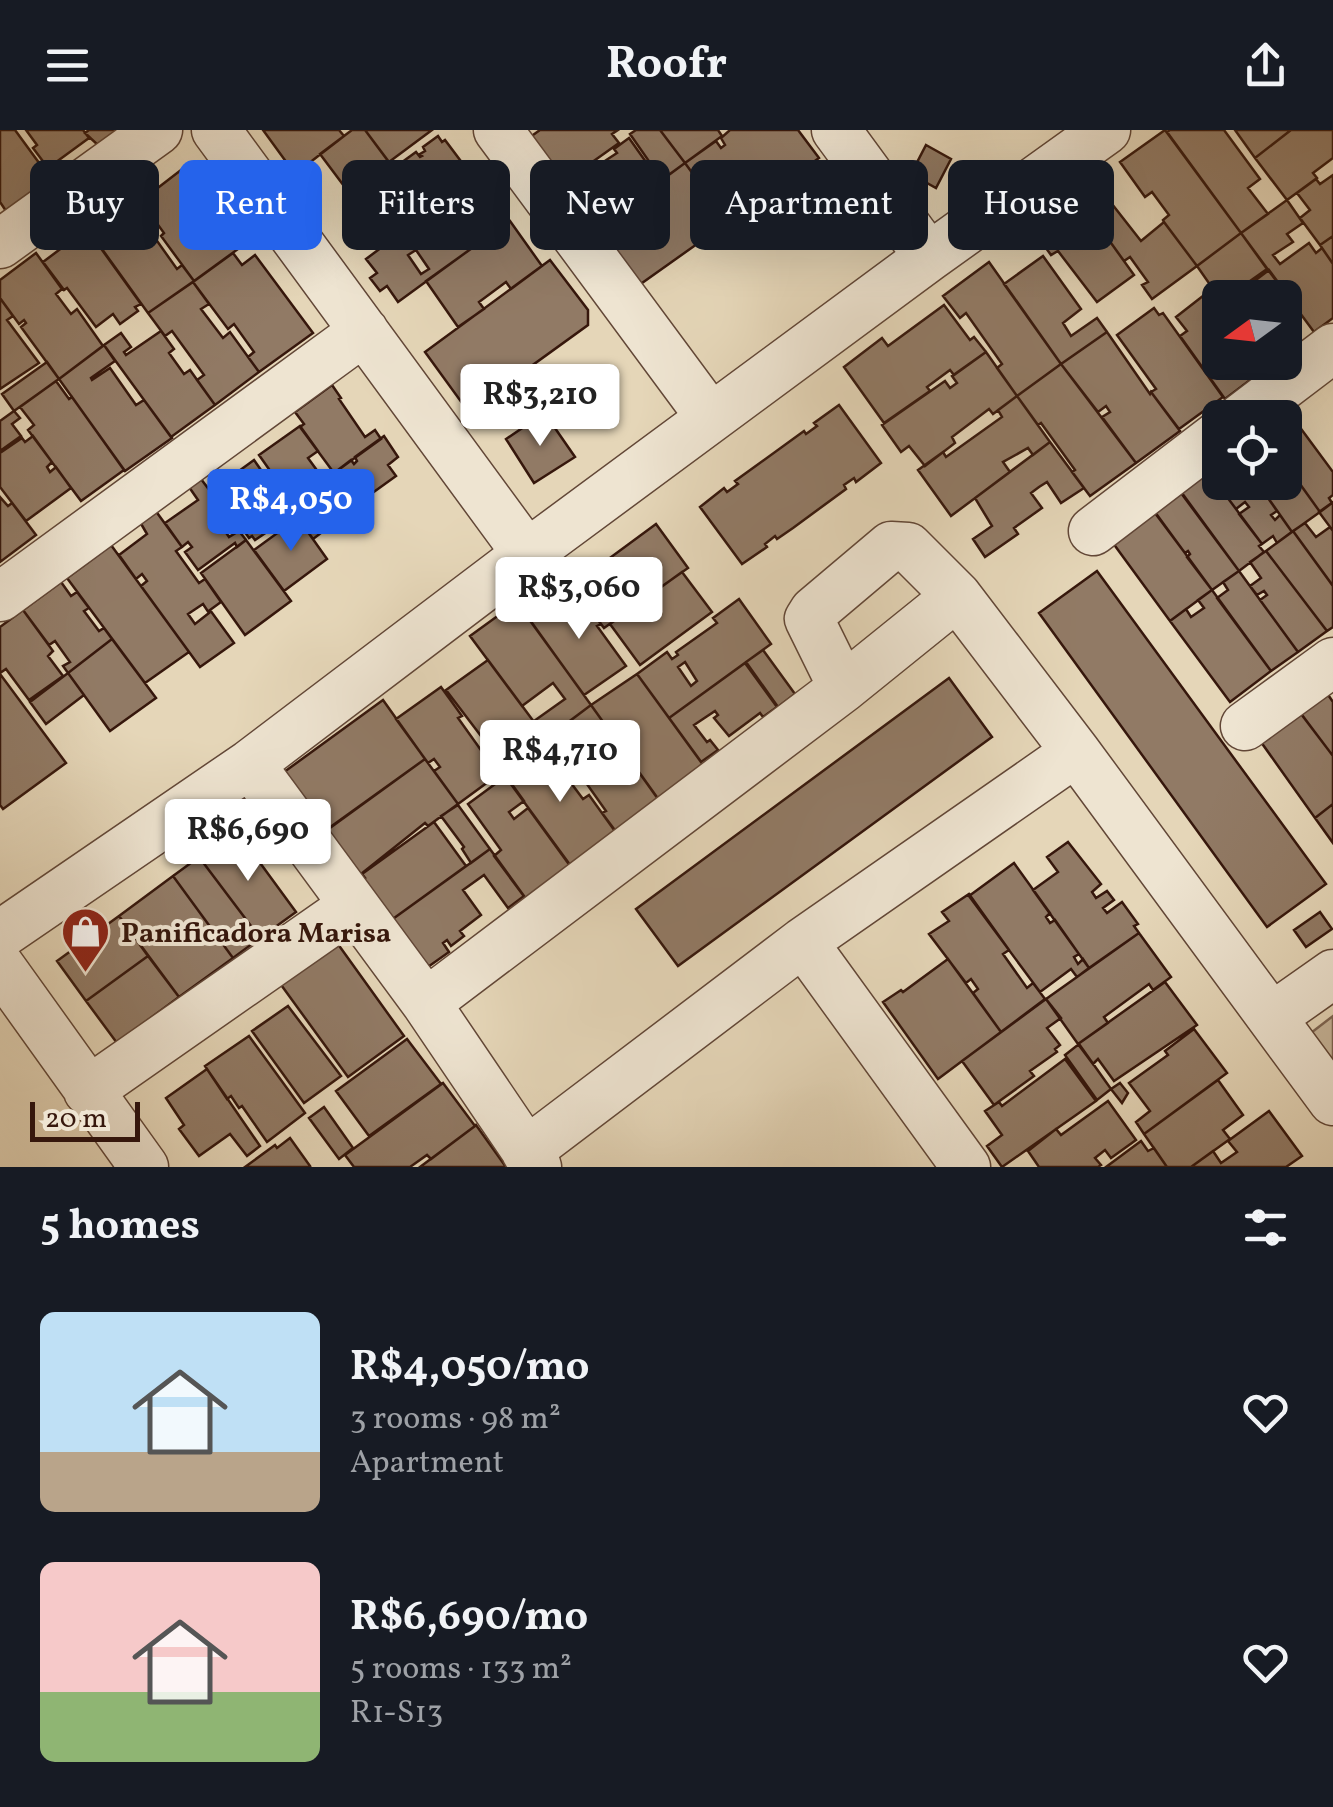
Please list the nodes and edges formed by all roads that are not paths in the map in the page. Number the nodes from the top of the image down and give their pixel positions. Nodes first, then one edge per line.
1 (158, 130) edge
2 (216, 130) edge
3 (498, 130) edge
4 (836, 130) edge
5 (1106, 130) edge
6 (0, 244) edge
7 (929, 257) junction
8 (364, 331) junction
9 (1333, 348) edge
10 (1265, 400) edge
11 (711, 418) junction
12 (1202, 448) edge
13 (1092, 530) dead end
14 (527, 554) junction
15 (957, 596) junction
16 (0, 597) edge
17 (1333, 662) edge
18 (842, 688) junction
19 (1245, 726) dead end
20 (1076, 752) junction
21 (250, 764) junction
22 (353, 906) junction
23 (0, 935) edge
24 (803, 942) junction
25 (0, 966) edge
26 (1333, 974) edge
27 (426, 1003) junction
28 (1272, 1018) junction
29 (88, 1091) junction
30 (1333, 1101) edge
31 (531, 1159) edge
32 (144, 1167) edge
33 (966, 1167) edge

1 - 6 street
2 - 8 street
3 - 11 street
4 - 7 street
5 - 7 street
7 - 11 street
8 - 14 street
8 - 16 street
9 - 10 street
11 - 14 street
12 - 13 street
14 - 21 street
15 - 18 street
15 - 18 street
15 - 20 street
17 - 19 street
18 - 27 street
20 - 24 street
20 - 28 street
21 - 22 street
21 - 23 street
22 - 27 street
22 - 29 street
24 - 31 street
24 - 33 street
25 - 29 street
26 - 28 street
27 - 31 street
28 - 30 street
29 - 32 street

